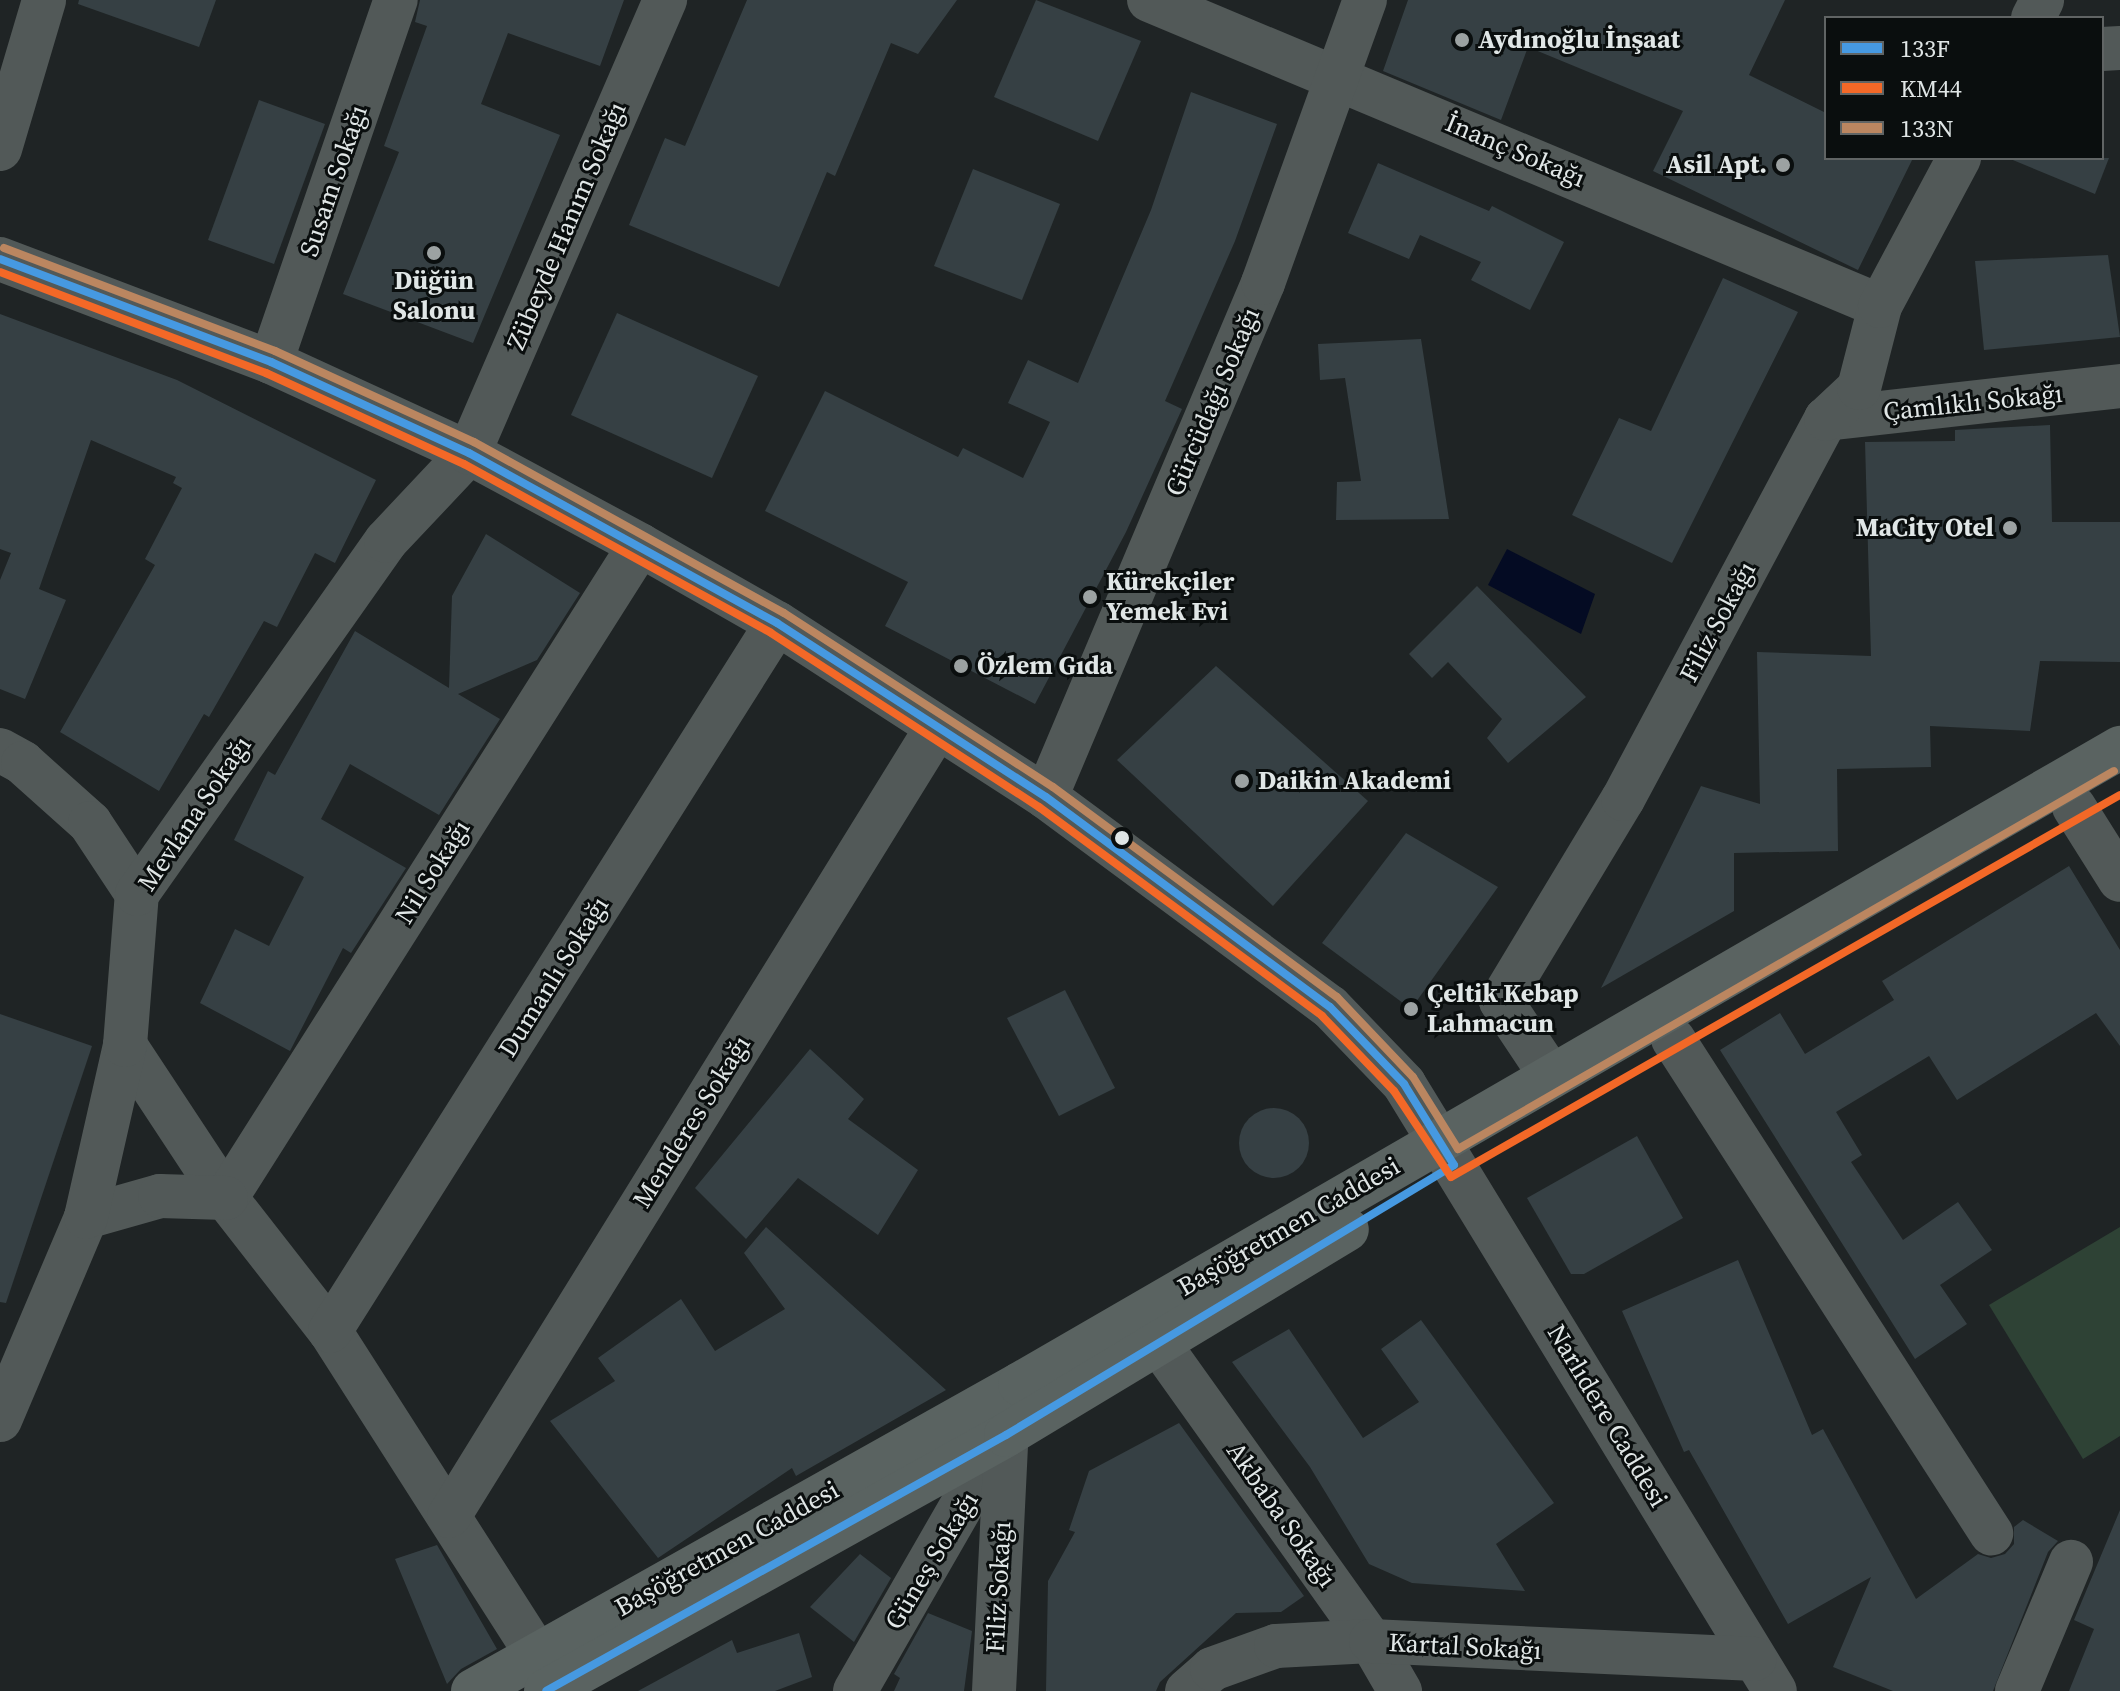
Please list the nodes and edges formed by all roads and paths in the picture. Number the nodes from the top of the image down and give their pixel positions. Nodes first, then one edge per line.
1 (44, 0) edge
2 (396, 0) edge
3 (665, 0) edge
4 (1149, 0) edge
5 (1365, 0) edge
6 (1340, 77) junction
7 (0, 149) edge
8 (1958, 160) edge
9 (0, 259) edge
10 (1880, 306) junction
11 (271, 362) junction
12 (2120, 386) edge
13 (1826, 419) junction
14 (469, 453) junction
15 (640, 545) junction
16 (777, 623) junction
17 (936, 729) junction
18 (2120, 748) edge
19 (0, 750) edge
20 (2120, 781) edge
21 (1046, 797) junction
22 (2074, 807) junction
23 (2120, 880) edge
24 (137, 894) junction
25 (1673, 1039) junction
26 (125, 1045) junction
27 (1551, 1076) junction
28 (1447, 1152) junction
29 (226, 1198) junction
30 (86, 1217) junction
31 (330, 1331) junction
32 (1157, 1341) junction
33 (1020, 1384) junction
34 (0, 1420) edge
35 (1006, 1435) junction
36 (449, 1516) junction
37 (1991, 1533) dead end
38 (2071, 1562) dead end
39 (1371, 1641) junction
40 (1765, 1675) edge
41 (547, 1677) edge
42 (473, 1691) edge
43 (855, 1691) edge
44 (994, 1691) edge
45 (1187, 1691) edge
46 (1400, 1691) edge
47 (2017, 1691) edge

1 - 7 street
2 - 11 street, Susam Sokağı
3 - 14 street, Zübeyde Hanım Sokağı
4 - 6 street, İnanç Sokağı
5 - 6 street, Gürcüdağı Sokağı
6 - 10 street, İnanç Sokağı
6 - 21 street, Gürcüdağı Sokağı
8 - 10 street, Filiz Sokağı
9 - 11 street, Narlıdere Caddesi
10 - 13 street, Filiz Sokağı
11 - 14 street, Narlıdere Caddesi
12 - 13 street, Çamlıklı Sokağı
13 - 27 street, Filiz Sokağı
14 - 15 street, Narlıdere Caddesi
14 - 24 street, Mevlana Sokağı
15 - 16 street, Narlıdere Caddesi
15 - 29 street, Nil Sokağı
16 - 17 street, Narlıdere Caddesi
16 - 31 street, Dumanlı Sokağı
17 - 21 street, Narlıdere Caddesi
17 - 36 street, Menderes Sokağı
18 - 27 main road, Başöğretmen Caddesi
19 - 24 street
20 - 22 main road, Başöğretmen Caddesi
21 - 28 street, Narlıdere Caddesi
22 - 23 street
22 - 25 main road, Başöğretmen Caddesi
24 - 26 street, Mevlana Sokağı
25 - 28 main road, Başöğretmen Caddesi
25 - 37 street
26 - 29 street
26 - 30 street, Mevlana Sokağı
27 - 28 main road, Başöğretmen Caddesi
28 - 32 main road, Başöğretmen Caddesi
28 - 33 main road, Başöğretmen Caddesi
28 - 40 street, Narlıdere Caddesi
29 - 30 street
29 - 31 street
30 - 34 street, Mevlana Sokağı
31 - 36 street
32 - 35 main road, Başöğretmen Caddesi
32 - 39 street, Akbaba Sokağı
33 - 35 street, Güneş Sokağı
33 - 41 main road, Başöğretmen Caddesi
35 - 41 main road, Başöğretmen Caddesi
35 - 43 street, Güneş Sokağı
35 - 44 street, Filiz Sokağı
36 - 41 street
38 - 47 street
39 - 40 street, Kartal Sokağı
39 - 45 street, Kartal Sokağı
39 - 46 street, Akbaba Sokağı
41 - 42 main road, Başöğretmen Caddesi

